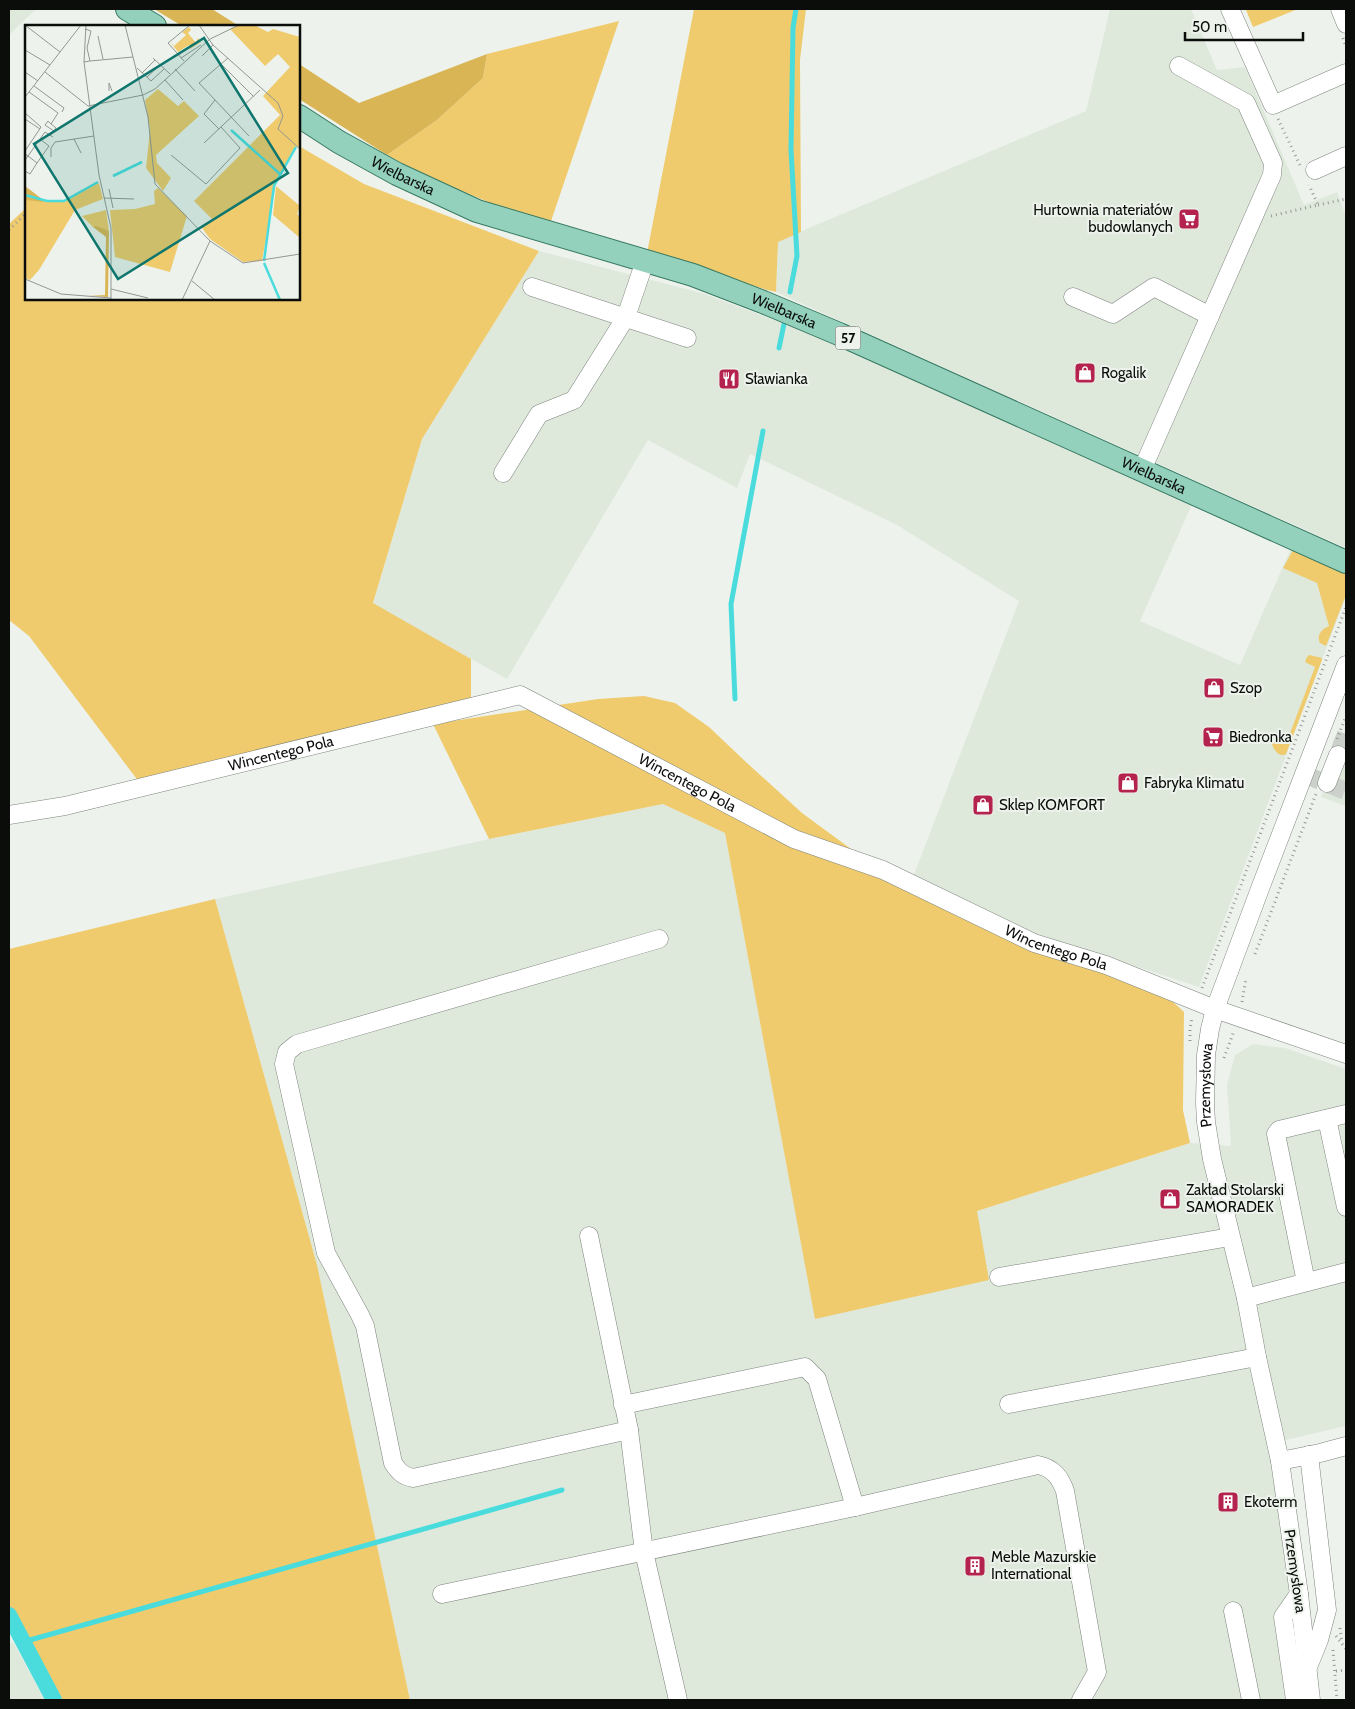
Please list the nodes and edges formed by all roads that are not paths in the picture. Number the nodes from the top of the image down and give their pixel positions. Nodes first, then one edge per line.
1 (127, 9) edge
2 (1230, 9) edge
3 (1340, 9) edge
4 (1346, 24) edge
5 (153, 25) edge
6 (1179, 66) dead end
7 (1346, 73) edge
8 (300, 117) edge
9 (1346, 156) edge
10 (1309, 175) road end
11 (645, 261) junction
12 (532, 286) dead end
13 (1073, 298) dead end
14 (1210, 316) junction
15 (626, 317) junction
16 (687, 338) dead end
17 (1142, 470) junction
18 (503, 473) dead end
19 (1346, 562) edge
20 (1346, 665) edge
21 (1336, 751) road end
22 (1322, 787) road end
23 (9, 816) edge
24 (659, 939) dead end
25 (1215, 1009) junction
26 (1346, 1054) edge
27 (1346, 1114) edge
28 (1327, 1119) junction
29 (1346, 1207) edge
30 (589, 1236) dead end
31 (1230, 1238) junction
32 (1346, 1272) edge
33 (999, 1277) dead end
34 (1306, 1282) junction
35 (1246, 1298) junction
36 (1257, 1357) junction
37 (1009, 1404) dead end
38 (623, 1405) junction
39 (629, 1430) junction
40 (1346, 1446) edge
41 (1309, 1455) junction
42 (1280, 1460) junction
43 (855, 1507) junction
44 (644, 1552) junction
45 (442, 1594) dead end
46 (1299, 1594) junction
47 (1232, 1611) dead end
48 (1307, 1670) junction
49 (678, 1700) edge
50 (1081, 1700) edge
51 (1251, 1700) edge
52 (1295, 1700) edge
53 (1311, 1700) edge

1 - 5 main road
2 - 7 street
3 - 4 street
6 - 14 street
8 - 11 main road, Wielbarska / 57
9 - 10 street
11 - 15 street
11 - 17 main road, Wielbarska / 57
12 - 15 street
13 - 14 street
14 - 17 street
15 - 16 street
15 - 18 street
17 - 19 main road, Wielbarska / 57
20 - 25 street, Przemysłowa
21 - 22 street
23 - 25 street, Wincentego Pola
24 - 39 street
25 - 26 street, Wincentego Pola
25 - 31 street, Przemysłowa
27 - 28 street
28 - 29 street
28 - 34 street
30 - 38 street
31 - 33 street
31 - 35 street, Przemysłowa
32 - 34 street
34 - 35 street
35 - 36 street, Przemysłowa
36 - 37 street
36 - 42 street, Przemysłowa
38 - 39 street
38 - 43 street
39 - 44 street
40 - 41 street
41 - 42 street
41 - 48 street
42 - 46 street, Przemysłowa
43 - 44 street
43 - 50 street
44 - 45 street
44 - 49 street
46 - 48 street, Przemysłowa
46 - 52 street
47 - 51 street
48 - 53 street, Przemysłowa

